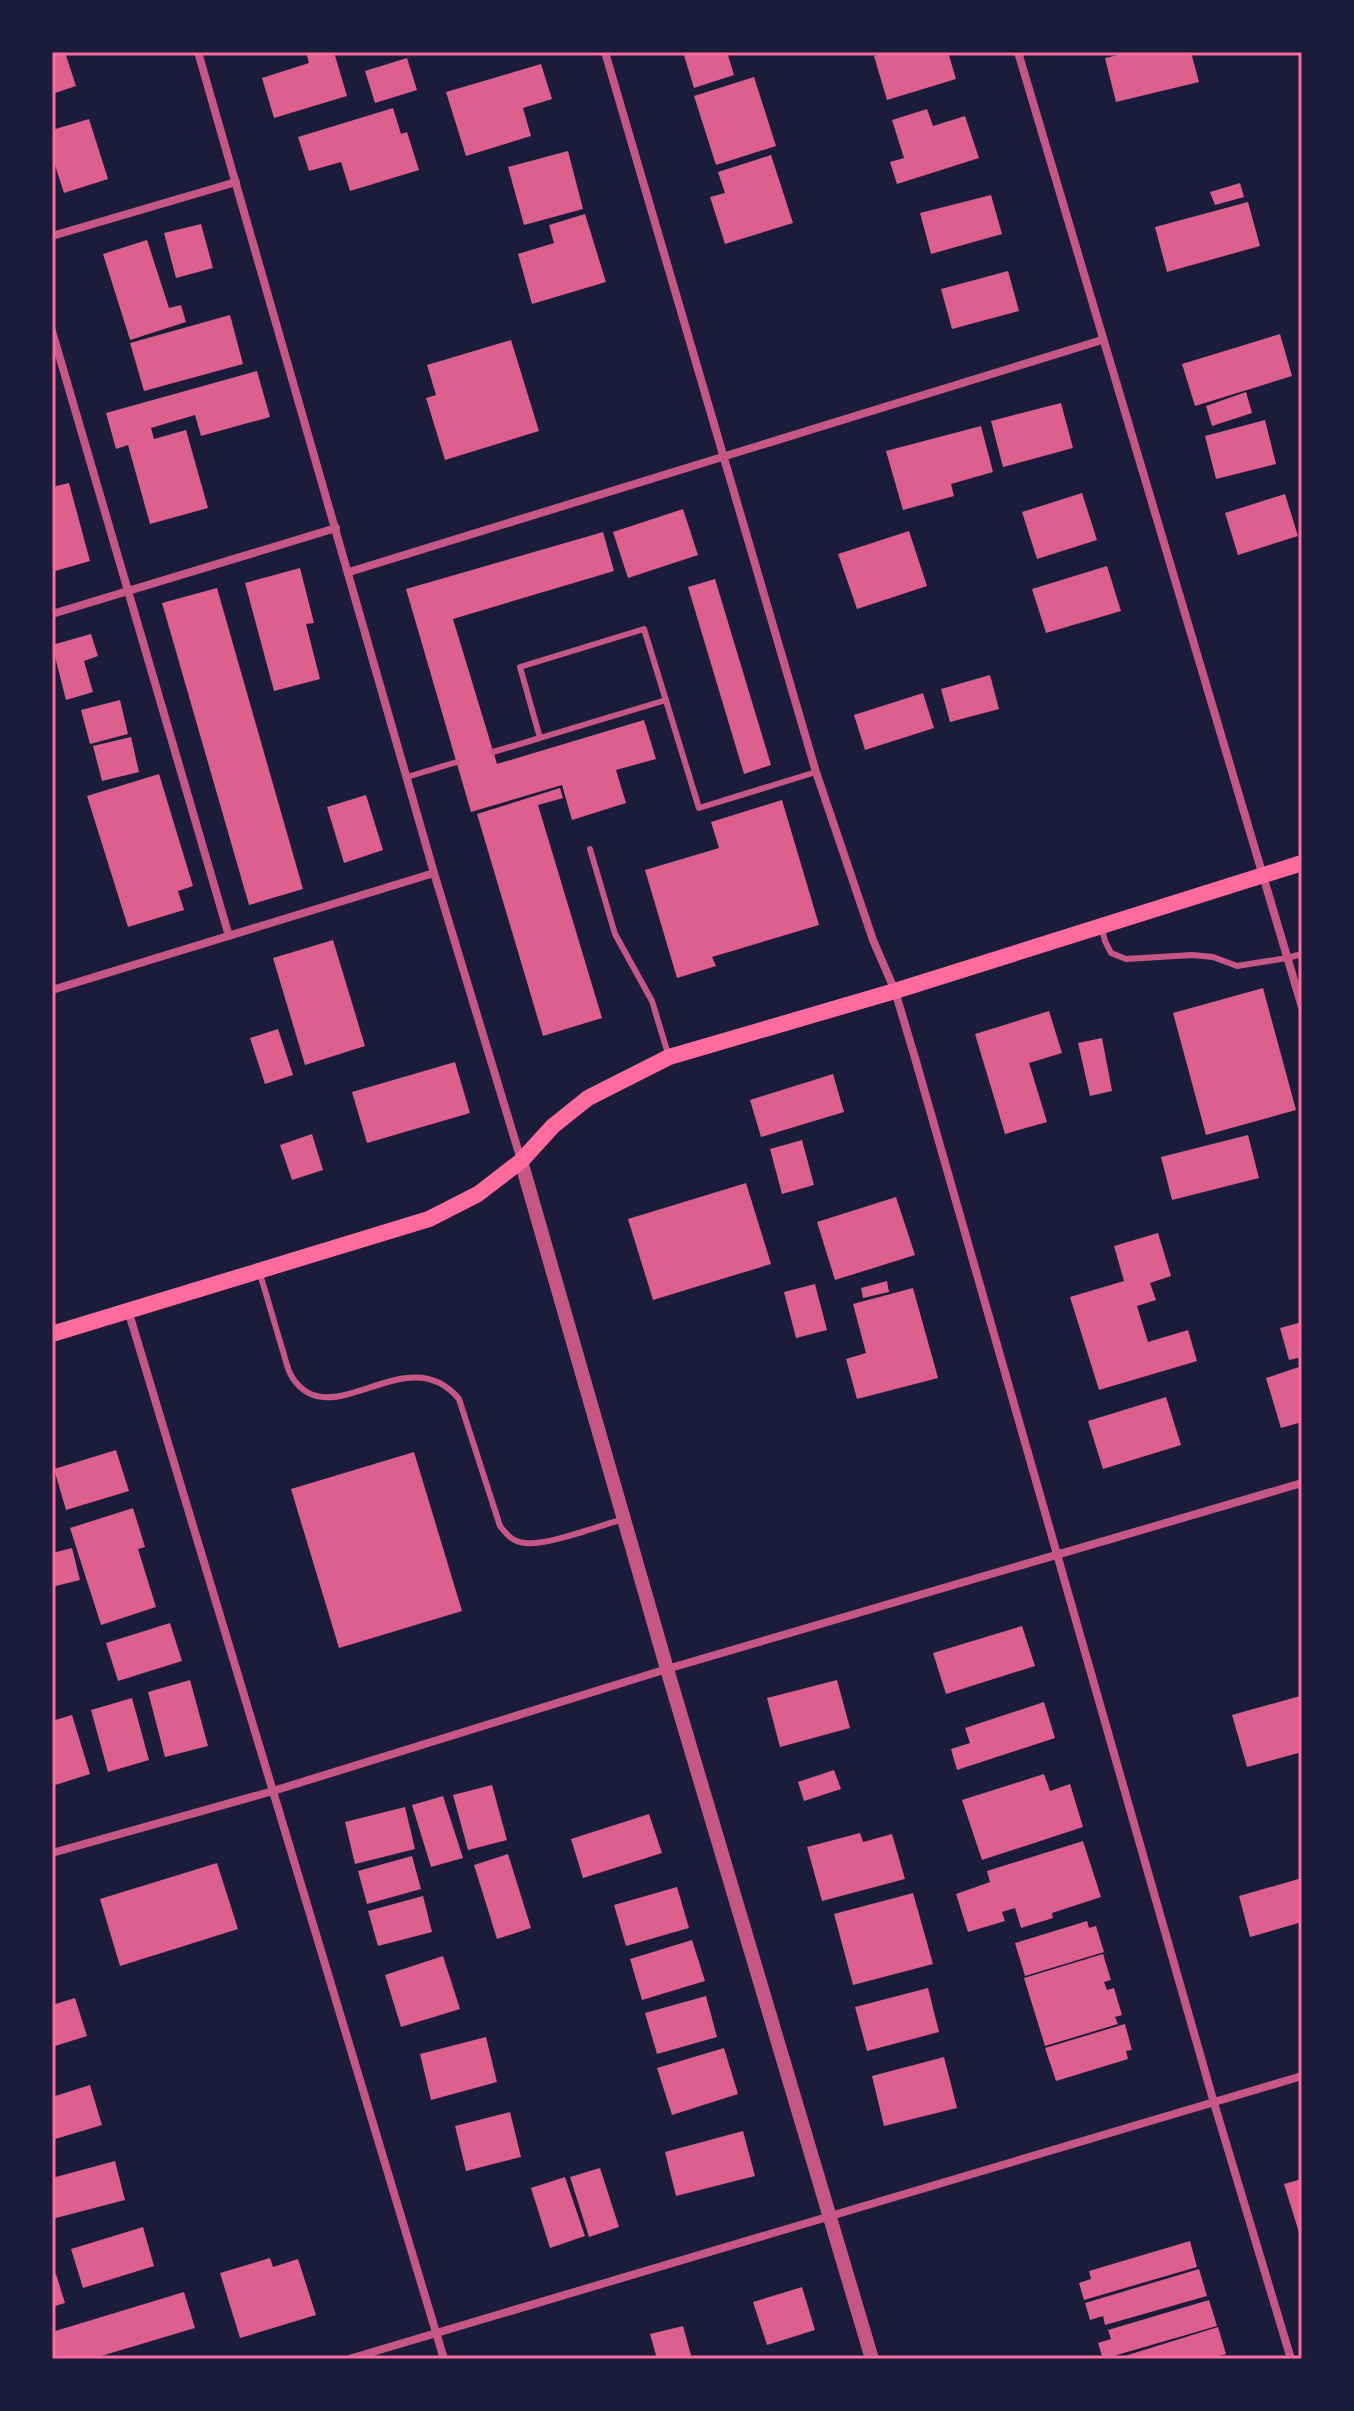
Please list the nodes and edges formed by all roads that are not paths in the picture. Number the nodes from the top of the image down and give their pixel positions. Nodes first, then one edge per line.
1 (198, 52) edge
2 (605, 52) edge
3 (1018, 52) edge
4 (236, 182) junction
5 (52, 236) edge
6 (52, 331) edge
7 (1102, 340) junction
8 (725, 455) junction
9 (336, 528) junction
10 (349, 572) junction
11 (127, 591) junction
12 (52, 614) edge
13 (666, 700) junction
14 (540, 738) junction
15 (493, 752) dead end
16 (457, 762) dead end
17 (816, 772) junction
18 (407, 777) junction
19 (590, 849) dead end
20 (1302, 863) edge
21 (434, 873) junction
22 (1263, 875) junction
23 (1101, 925) junction
24 (229, 936) junction
25 (1302, 954) edge
26 (1287, 958) junction
27 (52, 990) edge
28 (895, 991) junction
29 (1302, 1007) edge
30 (669, 1057) junction
31 (521, 1161) junction
32 (259, 1271) junction
33 (128, 1310) junction
34 (52, 1334) edge
35 (1302, 1483) edge
36 (624, 1519) junction
37 (1057, 1556) junction
38 (667, 1669) junction
39 (273, 1791) junction
40 (52, 1853) edge
41 (1302, 2076) edge
42 (1214, 2103) junction
43 (830, 2216) junction
44 (436, 2334) junction
45 (349, 2359) edge
46 (444, 2359) edge
47 (872, 2359) edge
48 (1291, 2359) edge

1 - 4 street
2 - 8 street
3 - 7 street
4 - 5 street
4 - 9 street
6 - 11 street
7 - 8 street
7 - 22 street
8 - 10 street
8 - 17 street
9 - 10 street
9 - 11 street
10 - 18 street
11 - 12 street
11 - 24 street
13 - 14 lane
13 - 14 lane
13 - 17 lane
14 - 15 lane
16 - 18 lane
17 - 28 street
18 - 21 street
19 - 30 lane
20 - 22 main road
21 - 24 street
21 - 31 street
22 - 23 main road
22 - 26 street
23 - 26 lane
23 - 28 main road
24 - 27 street
25 - 26 lane
26 - 29 street
28 - 30 main road
28 - 37 street
30 - 31 main road
31 - 32 main road
31 - 36 street
32 - 33 main road
32 - 36 lane
33 - 34 main road
33 - 39 street
35 - 37 street
36 - 38 street
37 - 38 street
37 - 42 street
38 - 39 street
38 - 43 street
39 - 40 street
39 - 44 street
41 - 42 street
42 - 43 street
42 - 48 street
43 - 44 street
43 - 47 street
44 - 45 street
44 - 46 street

